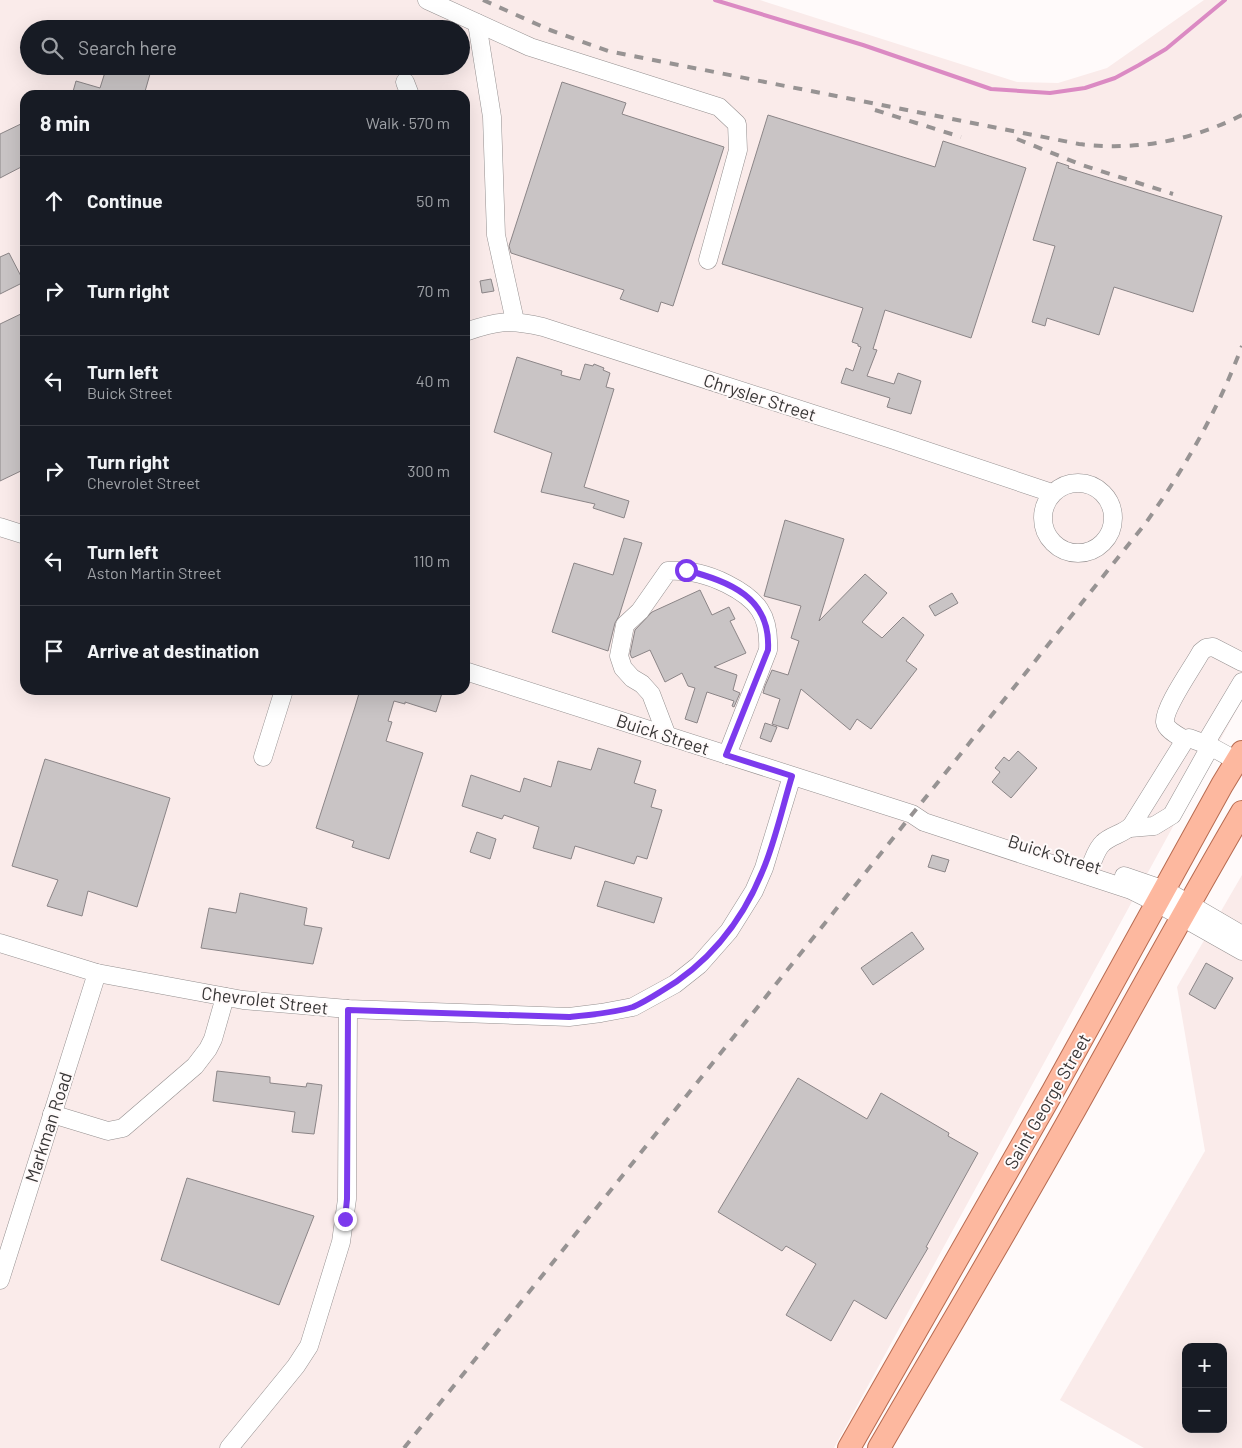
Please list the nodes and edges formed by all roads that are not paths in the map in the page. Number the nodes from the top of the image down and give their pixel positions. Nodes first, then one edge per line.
1 (427, 0) edge
2 (477, 23) junction
3 (708, 260) dead end
4 (515, 321) junction
5 (470, 330) edge
6 (1052, 493) junction
7 (0, 527) edge
8 (20, 533) edge
9 (1240, 661) edge
10 (470, 673) edge
11 (1242, 682) edge
12 (282, 695) edge
13 (668, 736) junction
14 (1185, 740) junction
15 (1207, 745) junction
16 (726, 755) junction
17 (263, 757) dead end
18 (1239, 757) edge
19 (792, 776) junction
20 (1242, 812) edge
21 (918, 816) junction
22 (1130, 828) junction
23 (1091, 865) junction
24 (1161, 896) junction
25 (1185, 910) junction
26 (1242, 935) edge
27 (0, 943) edge
28 (1242, 951) edge
29 (97, 973) junction
30 (225, 997) junction
31 (348, 1010) junction
32 (52, 1114) junction
33 (0, 1280) edge
34 (229, 1448) edge
35 (849, 1448) edge
36 (879, 1448) edge

1 - 2 lane
2 - 3 lane
2 - 4 lane
4 - 5 lane, Chrysler Street
4 - 6 lane, Chrysler Street
6 - 6 lane
7 - 8 lane
9 - 14 lane
10 - 13 lane, Buick Street
11 - 15 lane
12 - 17 lane
13 - 16 lane, Buick Street
13 - 16 lane
14 - 15 lane
14 - 22 lane
15 - 18 lane
15 - 22 lane
16 - 19 lane, Buick Street
18 - 24 main road, Saint George Street
19 - 21 lane, Buick Street
19 - 31 lane, Chevrolet Street
20 - 25 main road, Saint George Street
21 - 23 lane, Buick Street
21 - 24 lane, Buick Street
22 - 23 lane
23 - 24 lane, Buick Street
24 - 25 lane, Buick Street
24 - 35 main road, Saint George Street
25 - 26 lane
25 - 28 lane
25 - 36 main road, Saint George Street
27 - 29 lane, Chevrolet Street
29 - 30 lane, Chevrolet Street
29 - 32 lane, Markman Road
30 - 31 lane, Chevrolet Street
30 - 32 lane
31 - 34 lane
32 - 33 lane, Markman Road

